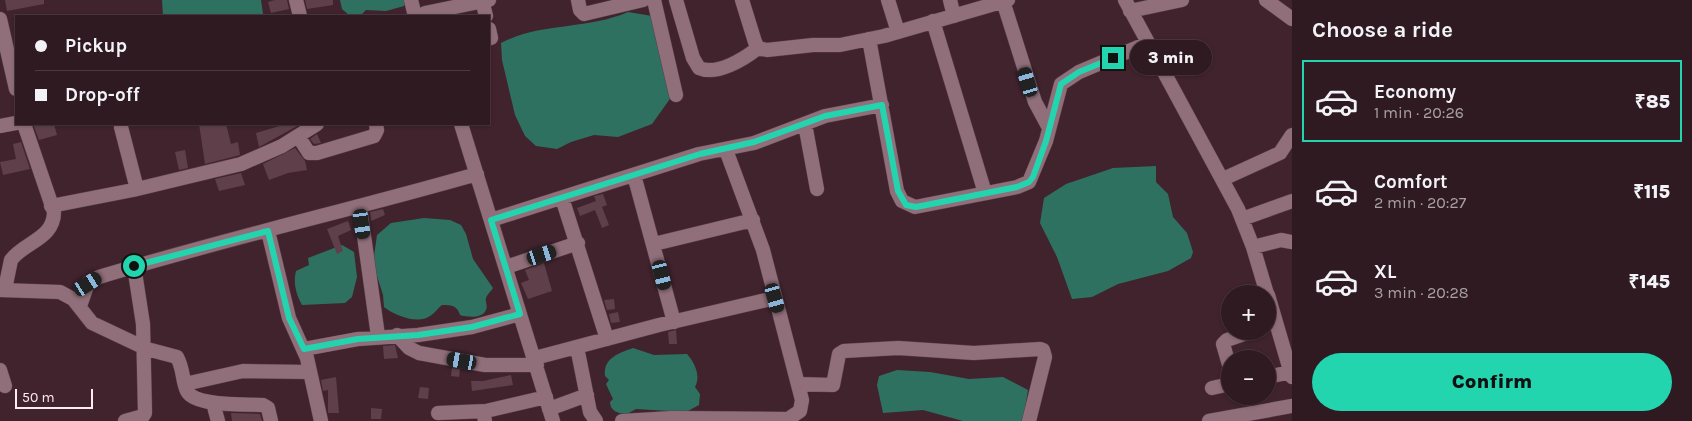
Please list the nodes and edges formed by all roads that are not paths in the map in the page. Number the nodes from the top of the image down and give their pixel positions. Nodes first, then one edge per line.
1 (296, 0) edge
2 (411, 0) edge
3 (484, 0) edge
4 (578, 0) edge
5 (644, 0) edge
6 (654, 0) edge
7 (676, 0) edge
8 (742, 0) edge
9 (888, 0) edge
10 (950, 0) edge
11 (1182, 0) edge
12 (1266, 0) edge
13 (1005, 1) edge
14 (1128, 5) edge
15 (422, 11) edge
16 (300, 15) edge
17 (486, 15) edge
18 (954, 16) junction
19 (0, 19) edge
20 (1292, 19) edge
21 (933, 22) junction
22 (898, 32) junction
23 (870, 40) junction
24 (1148, 43) junction
25 (758, 48) junction
26 (15, 85) edge
27 (676, 95) dead end
28 (882, 105) junction
29 (15, 123) edge
30 (805, 124) junction
31 (24, 125) edge
32 (315, 125) edge
33 (376, 125) edge
34 (461, 125) edge
35 (0, 126) edge
36 (121, 127) dead end
37 (1049, 128) junction
38 (1292, 135) edge
39 (298, 136) junction
40 (726, 150) junction
41 (477, 174) junction
42 (634, 175) junction
43 (1223, 179) junction
44 (137, 189) junction
45 (817, 189) dead end
46 (985, 194) junction
47 (562, 198) junction
48 (1292, 201) edge
49 (51, 206) junction
50 (360, 207) junction
51 (1242, 219) junction
52 (491, 220) junction
53 (753, 220) junction
54 (268, 231) junction
55 (1292, 242) edge
56 (578, 244) junction
57 (654, 244) junction
58 (1253, 247) junction
59 (134, 266) junction
60 (506, 266) junction
61 (1264, 285) edge
62 (3, 290) edge
63 (775, 298) junction
64 (80, 306) junction
65 (520, 314) junction
66 (674, 322) junction
67 (397, 335) junction
68 (378, 336) junction
69 (1276, 336) edge
70 (607, 339) junction
71 (143, 346) junction
72 (577, 347) junction
73 (304, 349) junction
74 (536, 361) junction
75 (0, 370) edge
76 (310, 372) junction
77 (1291, 375) edge
78 (1276, 376) edge
79 (186, 384) junction
80 (798, 384) junction
81 (4, 386) dead end
82 (1221, 386) edge
83 (1212, 388) dead end
84 (586, 395) junction
85 (213, 403) junction
86 (1292, 406) edge
87 (549, 409) edge
88 (438, 413) dead end
89 (486, 416) edge
90 (124, 421) edge
91 (218, 421) edge
92 (271, 421) edge
93 (321, 421) edge
94 (596, 421) edge
95 (622, 421) edge
96 (1028, 421) edge
97 (1209, 421) edge

1 - 16 street
2 - 15 street
3 - 15 street
3 - 17 street
4 - 5 street
6 - 27 street
7 - 25 street
8 - 25 street
9 - 22 street
10 - 18 street
11 - 14 street
12 - 20 street
13 - 18 street
13 - 37 street
14 - 24 street
18 - 21 street
19 - 26 street
21 - 22 street
21 - 46 street
22 - 23 street
23 - 25 street
23 - 28 street
24 - 37 street
24 - 43 street
28 - 30 street
28 - 46 street
29 - 35 street
30 - 40 street
30 - 45 street
31 - 49 street
32 - 39 street
33 - 39 street
34 - 41 street
36 - 44 street
37 - 46 street
38 - 43 street
39 - 44 street
40 - 42 street
40 - 53 street
41 - 50 street
41 - 52 street
42 - 47 street
42 - 57 street
43 - 51 street
44 - 49 street
47 - 52 street
47 - 56 street
48 - 51 street
49 - 62 street
50 - 54 street
50 - 68 street
51 - 58 street
52 - 60 street
53 - 57 street
53 - 63 street
54 - 59 street
54 - 73 street
55 - 58 street
56 - 60 street
56 - 70 street
57 - 66 street
58 - 61 street
59 - 64 street
59 - 71 street
60 - 65 street
62 - 64 street
63 - 66 street
63 - 80 street
64 - 71 street
65 - 67 street
65 - 74 street
66 - 70 street
67 - 68 street
67 - 74 street
68 - 73 street
69 - 77 street
70 - 72 street
71 - 79 street
71 - 90 street
72 - 74 street
72 - 84 street
73 - 76 street
74 - 87 street
75 - 81 street
76 - 79 street
76 - 93 street
77 - 78 street
79 - 85 street
80 - 95 street
80 - 96 street
82 - 83 street
84 - 87 street
84 - 94 street
85 - 91 street
85 - 92 street
86 - 97 street
87 - 89 street
88 - 89 street

